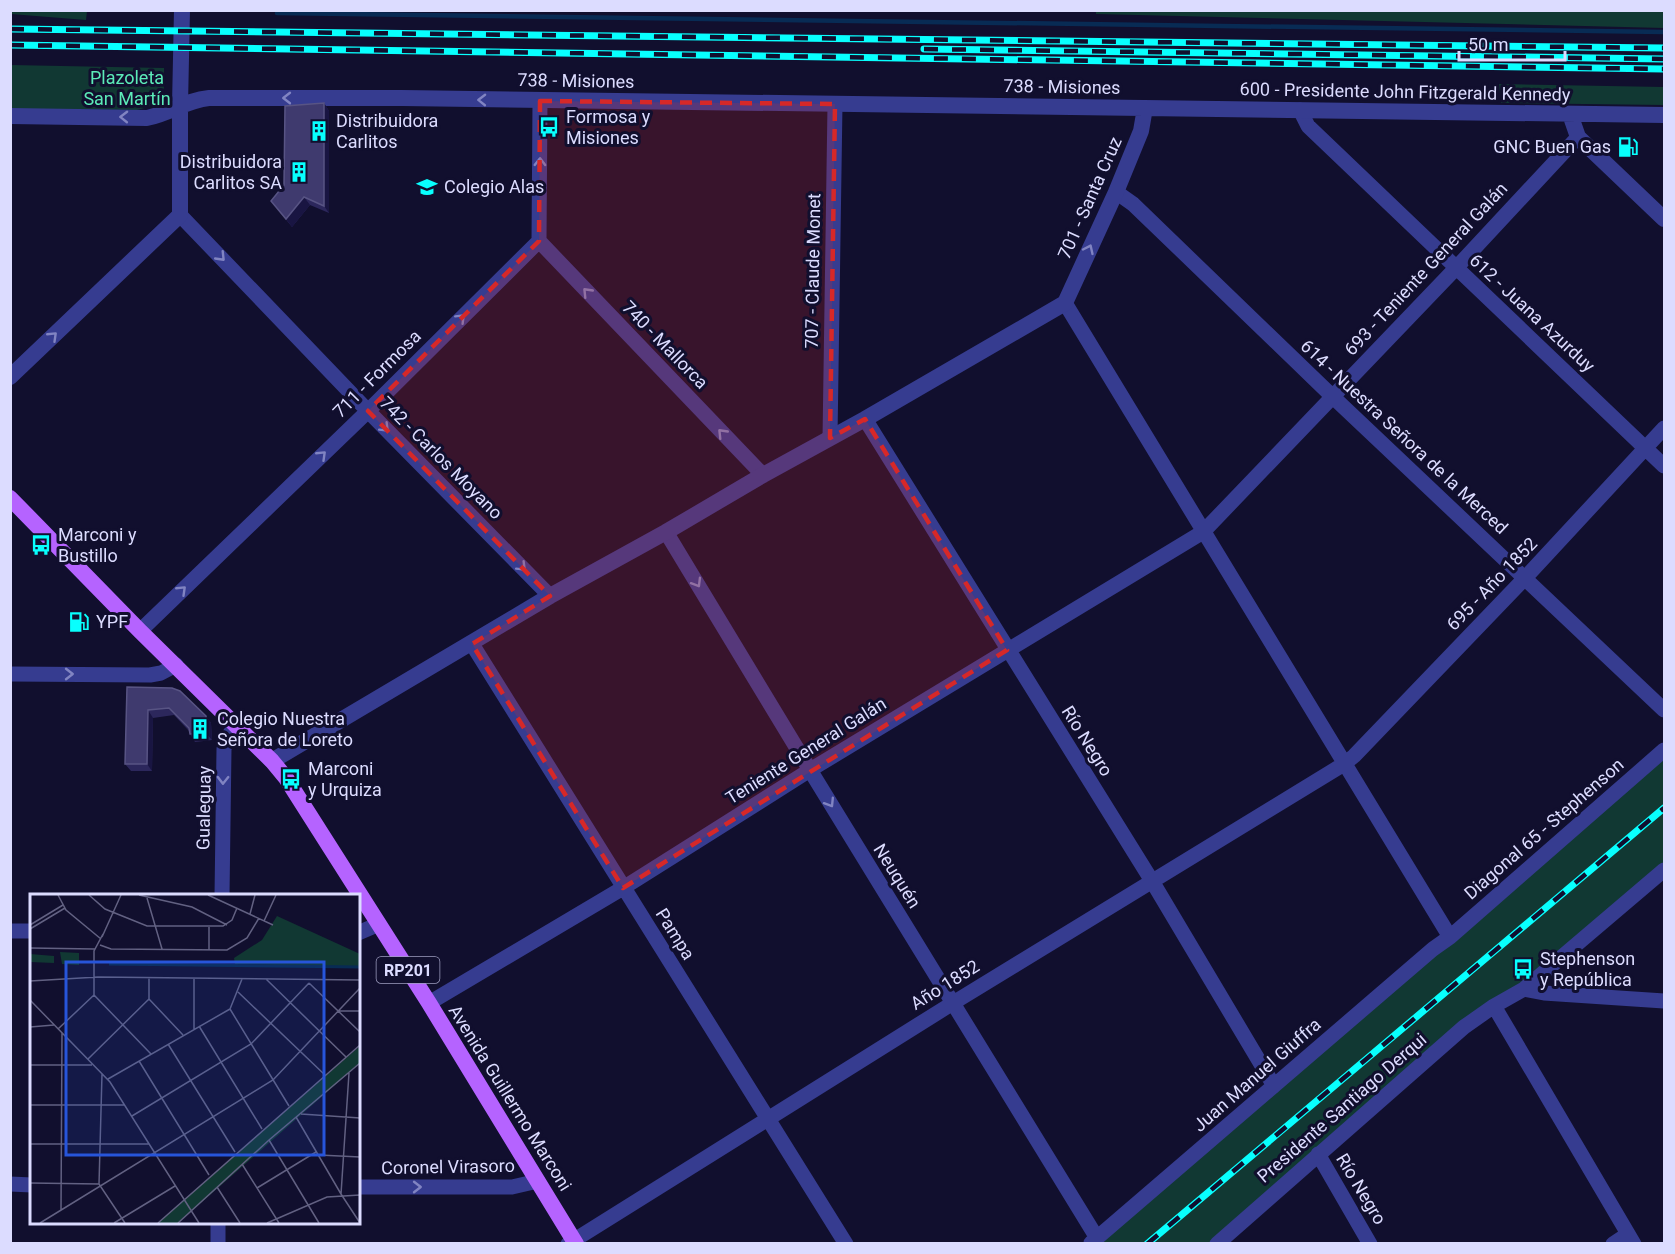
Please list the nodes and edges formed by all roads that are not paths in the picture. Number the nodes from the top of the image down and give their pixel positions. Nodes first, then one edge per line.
1 (182, 10) edge
2 (540, 101) junction
3 (835, 104) junction
4 (180, 105) junction
5 (1146, 108) junction
6 (1300, 110) junction
7 (1570, 114) junction
8 (1665, 115) edge
9 (10, 116) edge
10 (1578, 136) junction
11 (1116, 192) junction
12 (180, 215) junction
13 (1665, 219) edge
14 (539, 241) junction
15 (1456, 268) junction
16 (1065, 303) junction
17 (10, 376) edge
18 (1332, 396) junction
19 (368, 411) junction
20 (865, 419) junction
21 (1665, 428) edge
22 (830, 438) junction
23 (1645, 448) junction
24 (1665, 466) edge
25 (763, 475) junction
26 (10, 498) edge
27 (666, 532) junction
28 (1203, 532) junction
29 (1525, 578) junction
30 (550, 596) junction
31 (140, 630) junction
32 (472, 644) junction
33 (1007, 650) junction
34 (176, 665) junction
35 (10, 674) edge
36 (1665, 710) edge
37 (236, 725) junction
38 (1665, 750) edge
39 (272, 761) junction
40 (1344, 764) junction
41 (810, 770) junction
42 (1665, 870) edge
43 (1152, 881) junction
44 (623, 888) junction
45 (222, 894) edge
46 (360, 894) edge
47 (360, 894) edge
48 (379, 924) junction
49 (10, 931) edge
50 (30, 931) edge
51 (360, 932) edge
52 (1450, 937) junction
53 (1524, 989) junction
54 (1665, 1001) edge
55 (429, 1003) junction
56 (953, 1003) junction
57 (1494, 1006) junction
58 (1274, 1086) junction
59 (769, 1118) junction
60 (1318, 1154) junction
61 (538, 1181) junction
62 (10, 1185) edge
63 (30, 1185) edge
64 (360, 1187) edge
65 (218, 1224) edge
66 (1631, 1239) edge
67 (1094, 1241) edge
68 (573, 1242) edge
69 (218, 1244) edge
70 (846, 1244) edge
71 (1217, 1244) edge
72 (1371, 1244) edge
73 (1613, 1244) edge

1 - 4 street
2 - 3 street, 738 - Misiones
2 -> 4 street, 738 - Misiones
14 -> 2 street
3 - 5 street, 738 - Misiones
3 - 22 street, 707 - Claude Monet
4 -> 9 street, 738 - Misiones
4 - 12 street
5 - 6 street, 600 - Presidente John Fitzgerald Kennedy
5 - 11 street, 701 - Santa Cruz
6 - 7 street, 600 - Presidente John Fitzgerald Kennedy
6 - 15 street, 612 - Juana Azurduy
7 - 8 street, 600 - Presidente John Fitzgerald Kennedy
7 - 10 street
10 - 13 street
10 - 15 street, 693 - Teniente General Galán
16 -> 11 street, 701 - Santa Cruz
11 - 18 street, 614 - Nuestra Señora de la Merced
17 -> 12 street
12 -> 19 street, 742 - Carlos Moyano
19 -> 14 street, 711 - Formosa
25 -> 14 street, 740 - Mallorca
15 - 18 street, 693 - Teniente General Galán
15 - 23 street, 612 - Juana Azurduy
16 - 20 street
16 - 28 street
18 - 28 street, 693 - Teniente General Galán
18 - 29 street, 614 - Nuestra Señora de la Merced
19 -> 30 street, 742 - Carlos Moyano
31 -> 19 street, 711 - Formosa
20 - 22 street
20 - 33 street, Río Negro
21 - 23 street, 695 - Año 1852
22 - 25 street
23 - 24 street, 612 - Juana Azurduy
23 - 29 street, 695 - Año 1852
25 - 27 street
26 - 31 main road, RP201
27 - 30 street
27 -> 41 street, Neuquén
28 - 33 street, Teniente General Galán
28 - 40 street
29 - 36 street, 614 - Nuestra Señora de la Merced
29 - 40 street, 695 - Año 1852
30 - 32 street
31 - 34 main road, RP201
32 - 39 street
32 - 44 street, Pampa
33 - 41 street, Teniente General Galán
33 - 43 street, Río Negro
35 -> 34 street
34 - 37 main road, RP201
37 - 39 main road, RP201
37 -> 45 street, Gualeguay
38 - 52 street, Diagonal 65 - Stephenson
39 - 47 main road, Avenida Guillermo Marconi / RP201
40 - 43 street, Año 1852
40 - 52 street
41 - 44 street, Teniente General Galán
41 -> 56 street, Neuquén
42 - 53 street
43 - 56 street, Año 1852
43 - 58 street, Río Negro
44 - 55 street, Teniente General Galán
44 - 59 street, Pampa
46 - 48 main road, Avenida Guillermo Marconi / RP201
48 - 51 street
48 - 55 main road, Avenida Guillermo Marconi / RP201
49 - 50 street
52 - 58 street, Juan Manuel Giuffra
53 - 54 street
53 - 57 street
55 - 61 main road, Avenida Guillermo Marconi / RP201
56 - 59 street, Año 1852
56 - 67 street, Neuquén
57 - 60 street, Presidente Santiago Derqui
57 - 66 street
58 - 67 street, Juan Manuel Giuffra
59 - 68 street, Año 1852
59 - 70 street, Pampa
60 - 71 street, Presidente Santiago Derqui
60 - 72 street, Río Negro
64 -> 61 street, Coronel Virasoro
61 - 68 main road, Avenida Guillermo Marconi / RP201
62 - 63 street
65 - 69 street
66 - 73 street

